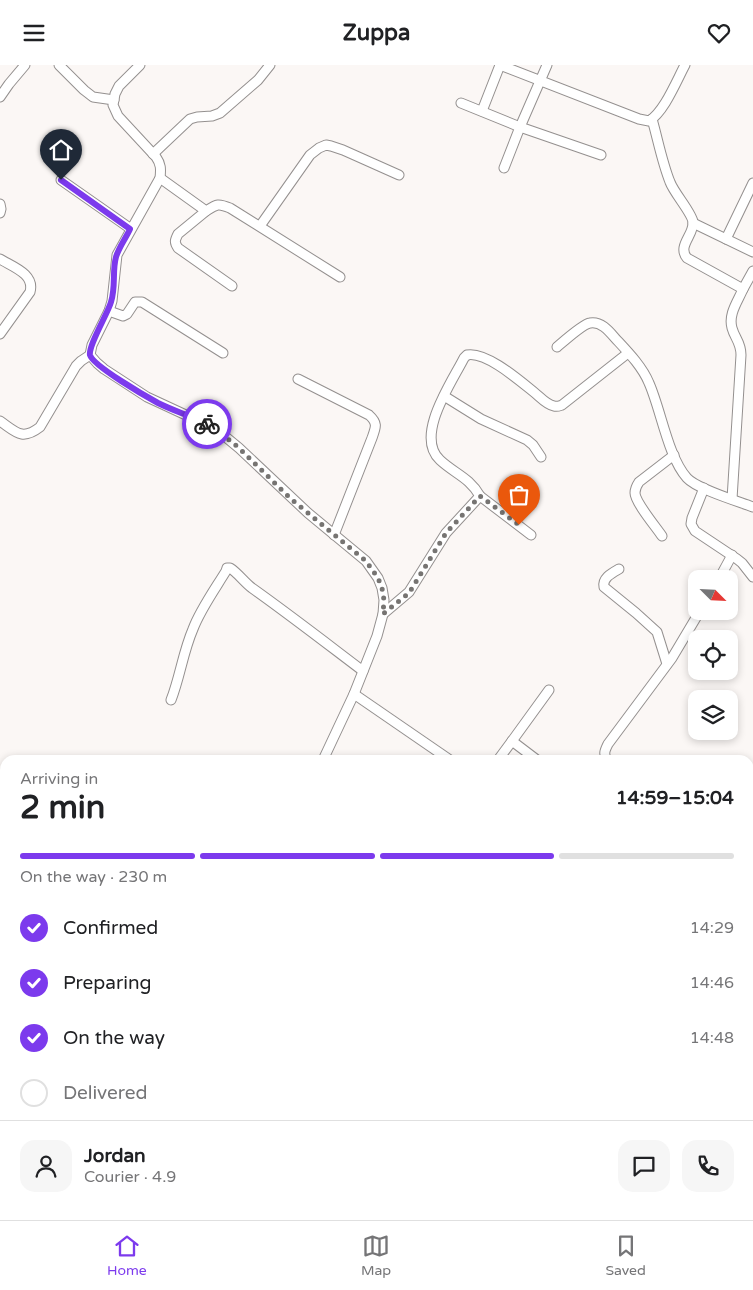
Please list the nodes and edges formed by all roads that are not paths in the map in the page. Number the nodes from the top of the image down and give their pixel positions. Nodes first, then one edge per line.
1 (25, 65) edge
2 (59, 65) edge
3 (140, 65) edge
4 (270, 65) edge
5 (500, 65) edge
6 (548, 65) edge
7 (685, 65) edge
8 (540, 81) junction
9 (0, 97) edge
10 (114, 100) junction
11 (461, 103) dead end
12 (482, 111) junction
13 (652, 119) junction
14 (520, 127) junction
15 (153, 154) junction
16 (601, 155) dead end
17 (504, 168) dead end
18 (399, 175) dead end
19 (160, 178) junction
20 (61, 180) dead end
21 (753, 183) edge
22 (0, 204) edge
23 (206, 211) junction
24 (0, 213) edge
25 (693, 223) junction
26 (260, 226) junction
27 (130, 229) junction
28 (726, 239) junction
29 (753, 252) edge
30 (0, 259) edge
31 (753, 271) edge
32 (340, 277) dead end
33 (232, 286) dead end
34 (743, 289) junction
35 (109, 311) junction
36 (0, 335) edge
37 (557, 347) dead end
38 (223, 353) dead end
39 (628, 353) junction
40 (90, 355) junction
41 (298, 379) dead end
42 (444, 396) junction
43 (0, 421) edge
44 (674, 455) junction
45 (541, 457) dead end
46 (704, 488) junction
47 (480, 496) junction
48 (732, 499) junction
49 (753, 507) edge
50 (334, 535) junction
51 (532, 535) dead end
52 (662, 536) dead end
53 (732, 555) junction
54 (619, 569) dead end
55 (724, 570) edge
56 (753, 577) edge
57 (383, 614) junction
58 (695, 620) edge
59 (667, 664) junction
60 (363, 671) junction
61 (550, 690) dead end
62 (354, 694) junction
63 (171, 700) dead end
64 (512, 741) junction
65 (325, 755) edge
66 (443, 755) edge
67 (502, 755) edge
68 (531, 755) edge
69 (605, 755) edge

1 - 9 street
2 - 10 street
3 - 10 street
4 - 15 street
5 - 8 street
5 - 12 street
6 - 8 street
7 - 13 street
8 - 13 street
8 - 14 street
10 - 15 street
11 - 12 street
12 - 14 street
13 - 25 street
14 - 16 street
14 - 17 street
15 - 19 street
18 - 26 street
19 - 23 street
19 - 27 street
20 - 27 street
21 - 28 street
22 - 24 street
23 - 26 street
23 - 33 street
25 - 28 street
25 - 34 street
26 - 32 street
27 - 35 street
28 - 29 street
30 - 36 street
31 - 34 street
34 - 48 street
35 - 38 street
35 - 40 street
37 - 39 street
39 - 42 street
39 - 44 street
40 - 43 street
40 - 50 street
41 - 50 street
42 - 45 street
42 - 47 street
44 - 46 street
44 - 52 street
46 - 48 street
46 - 53 street
47 - 51 street
47 - 57 street
48 - 49 street
50 - 57 street
53 - 55 street
53 - 56 street
54 - 59 street
57 - 60 street
58 - 59 street
59 - 69 street
60 - 62 street
60 - 63 street
61 - 64 street
62 - 65 street
62 - 66 street
64 - 67 street
64 - 68 street

